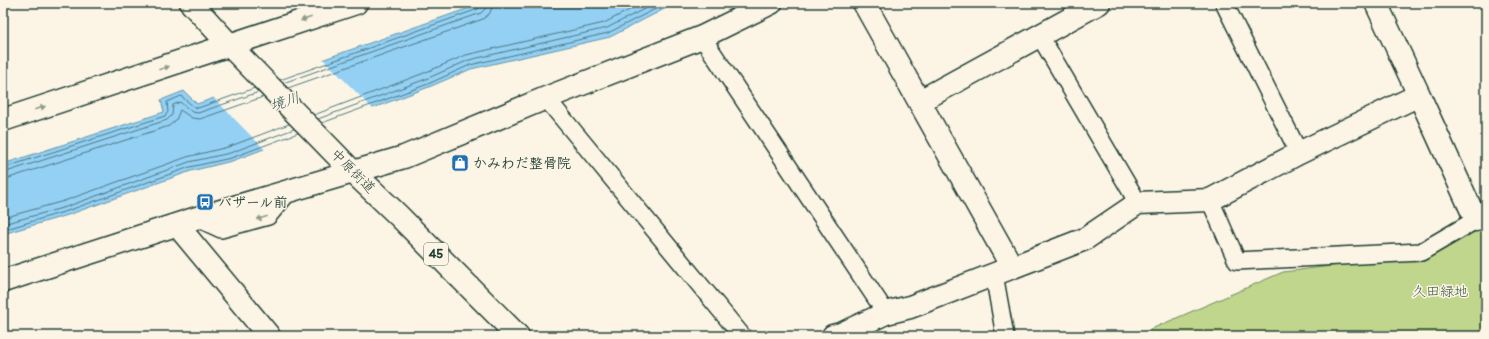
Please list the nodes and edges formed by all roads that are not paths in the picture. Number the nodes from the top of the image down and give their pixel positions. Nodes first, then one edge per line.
1 (191, 3) edge
2 (356, 3) edge
3 (771, 3) edge
4 (864, 3) edge
5 (1099, 3) edge
6 (1224, 3) edge
7 (1376, 3) edge
8 (1040, 36) junction
9 (702, 37) junction
10 (233, 48) junction
11 (1419, 95) junction
12 (546, 98) junction
13 (920, 101) junction
14 (3, 120) edge
15 (1299, 153) junction
16 (353, 172) junction
17 (1210, 200) junction
18 (1138, 203) junction
19 (1481, 217) edge
20 (177, 225) junction
21 (1003, 270) junction
22 (3, 281) edge
23 (886, 313) junction
24 (839, 335) edge
25 (269, 336) edge
26 (518, 336) edge
27 (742, 336) edge
28 (1005, 336) edge

1 - 10 street, 中原街道 / 45
2 -> 10 street
3 - 9 street
4 - 13 street
5 - 8 street
6 - 15 lane
7 - 11 street
8 - 13 street
8 - 18 lane
9 - 12 street
9 - 23 lane
14 -> 10 street
10 - 16 street, 中原街道 / 45
11 - 15 street
11 - 19 street
12 - 16 street
12 - 27 lane
13 - 21 street
15 - 17 street
16 - 20 street
16 - 26 street, 中原街道 / 45
17 - 18 street
17 - 19 lane
18 - 21 street
20 - 22 street
20 - 25 street
21 - 23 street
21 - 28 lane
23 - 24 street

